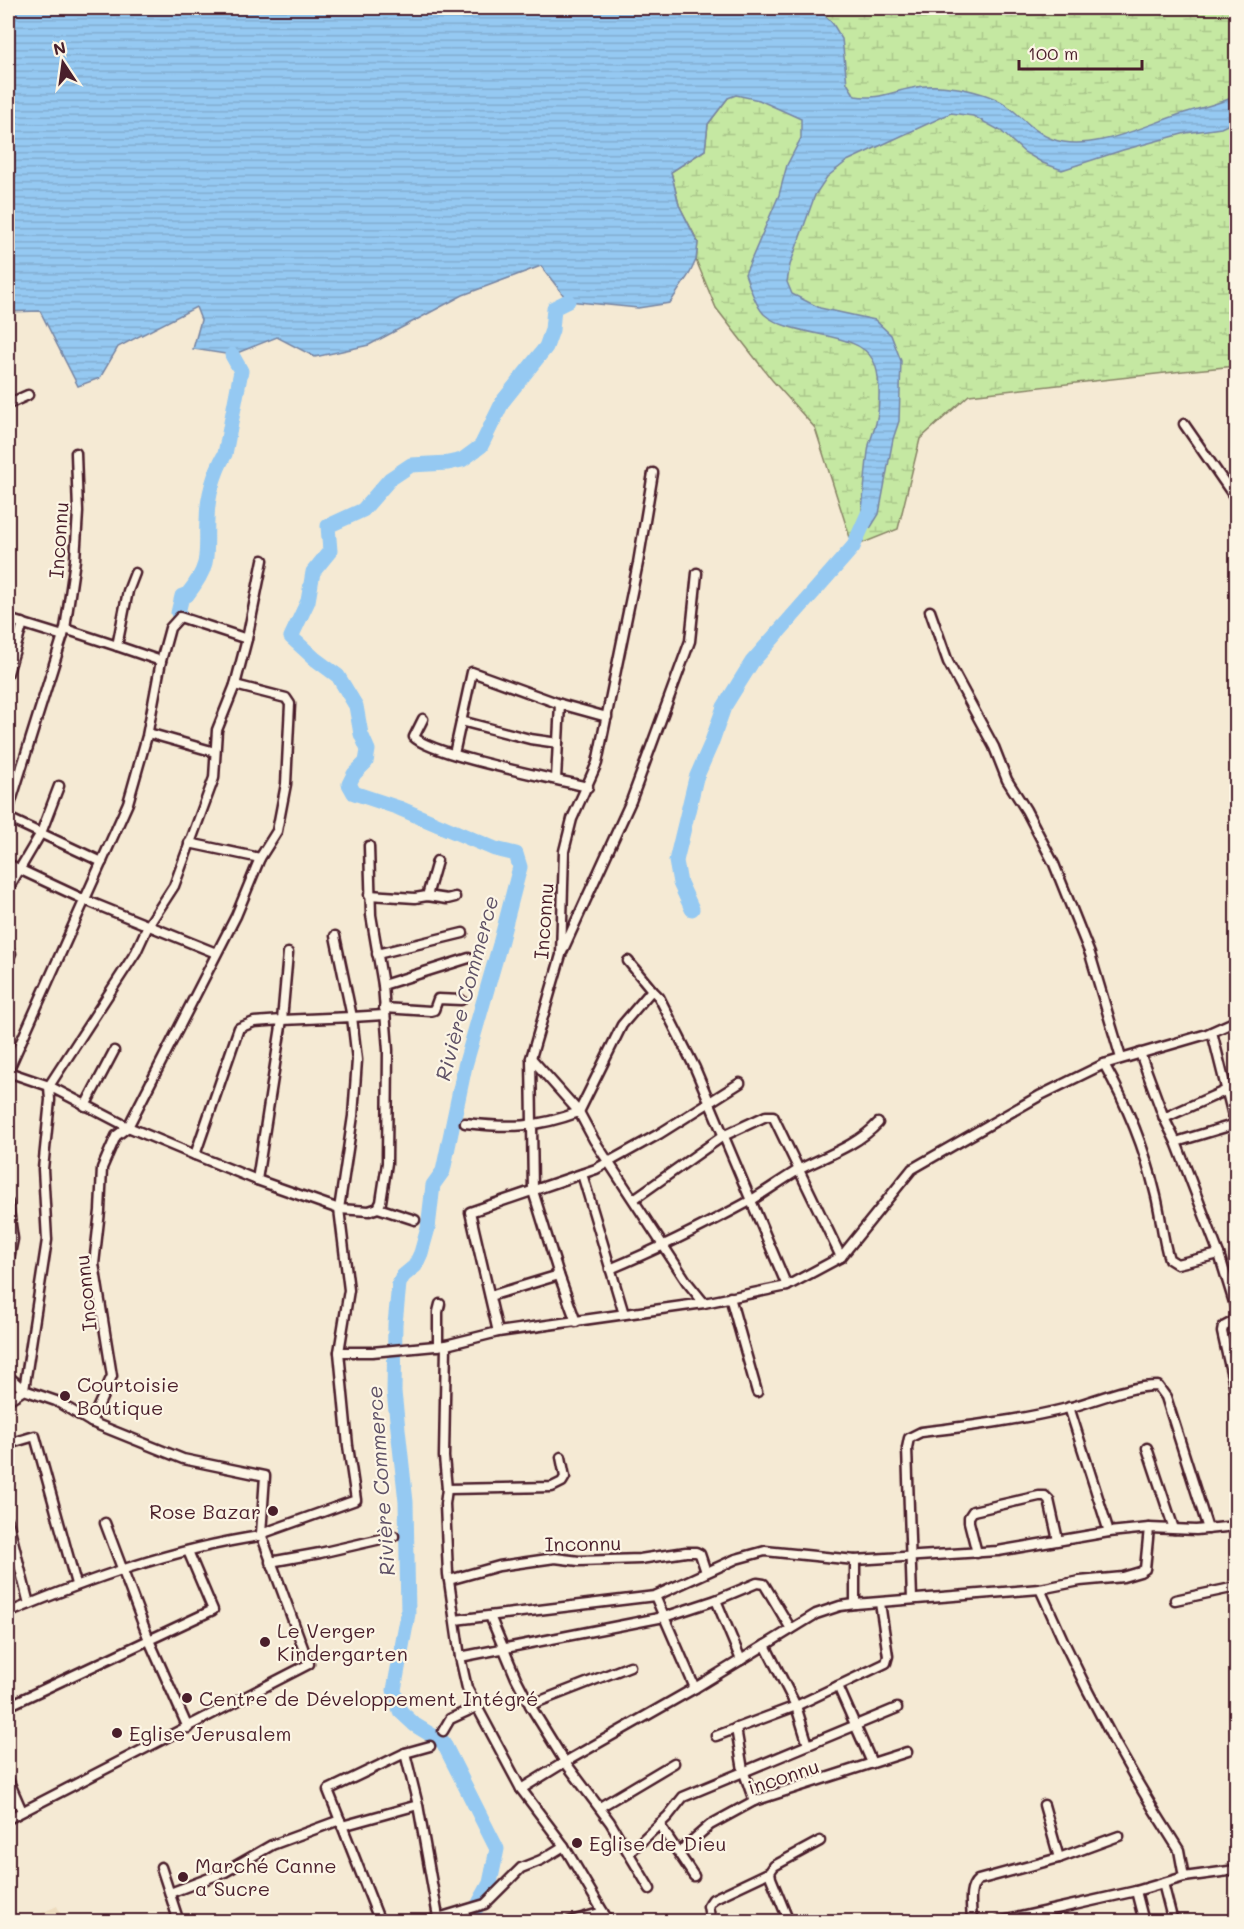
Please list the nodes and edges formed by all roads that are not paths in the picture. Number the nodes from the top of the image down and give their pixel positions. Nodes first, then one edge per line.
1 (28, 394) dead end
2 (8, 404) edge
3 (1184, 424) dead end
4 (76, 453) dead end
5 (653, 473) dead end
6 (1236, 499) edge
7 (263, 560) dead end
8 (135, 573) dead end
9 (697, 573) dead end
10 (930, 611) dead end
11 (8, 619) edge
12 (23, 623) junction
13 (64, 632) junction
14 (248, 639) junction
15 (117, 646) junction
16 (161, 661) junction
17 (8, 673) edge
18 (235, 685) junction
19 (560, 704) junction
20 (607, 717) junction
21 (423, 719) dead end
22 (461, 721) junction
23 (148, 733) junction
24 (558, 743) junction
25 (215, 752) junction
26 (454, 754) junction
27 (556, 779) junction
28 (59, 786) dead end
29 (588, 787) junction
30 (8, 811) edge
31 (8, 818) edge
32 (41, 833) junction
33 (189, 843) junction
34 (369, 846) dead end
35 (260, 858) junction
36 (437, 861) dead end
37 (102, 862) junction
38 (8, 864) edge
39 (19, 868) junction
40 (8, 889) edge
41 (369, 895) junction
42 (427, 896) junction
43 (455, 897) dead end
44 (85, 900) junction
45 (148, 926) junction
46 (463, 933) dead end
47 (335, 936) dead end
48 (216, 953) junction
49 (288, 953) dead end
50 (377, 954) junction
51 (561, 955) junction
52 (469, 958) dead end
53 (628, 961) dead end
54 (383, 985) junction
55 (652, 990) junction
56 (461, 1000) dead end
57 (384, 1012) junction
58 (352, 1017) junction
59 (282, 1020) junction
60 (1236, 1021) edge
61 (1212, 1032) junction
62 (114, 1051) dead end
63 (1140, 1053) junction
64 (531, 1058) junction
65 (1121, 1058) junction
66 (1104, 1064) junction
67 (8, 1071) edge
68 (740, 1083) dead end
69 (49, 1086) junction
70 (1227, 1090) junction
71 (709, 1102) junction
72 (85, 1106) junction
73 (579, 1112) junction
74 (1164, 1118) junction
75 (465, 1123) dead end
76 (878, 1123) dead end
77 (531, 1126) junction
78 (1236, 1126) edge
79 (128, 1127) junction
80 (723, 1136) junction
81 (1176, 1142) junction
82 (195, 1155) junction
83 (609, 1162) junction
84 (798, 1170) junction
85 (582, 1174) junction
86 (257, 1180) junction
87 (533, 1191) junction
88 (634, 1199) junction
89 (751, 1200) junction
90 (8, 1203) edge
91 (339, 1205) junction
92 (378, 1208) junction
93 (416, 1220) dead end
94 (664, 1246) junction
95 (1219, 1254) junction
96 (841, 1257) junction
97 (8, 1264) edge
98 (610, 1269) junction
99 (559, 1275) junction
100 (787, 1286) junction
101 (490, 1296) junction
102 (730, 1297) junction
103 (704, 1303) junction
104 (440, 1304) dead end
105 (1236, 1309) edge
106 (624, 1314) junction
107 (1236, 1320) edge
108 (576, 1322) junction
109 (498, 1332) junction
110 (442, 1346) junction
111 (339, 1352) junction
112 (8, 1376) edge
113 (24, 1390) junction
114 (757, 1392) dead end
115 (1236, 1394) edge
116 (8, 1400) edge
117 (1069, 1407) junction
118 (91, 1422) junction
119 (8, 1444) edge
120 (1147, 1448) dead end
121 (561, 1457) dead end
122 (447, 1489) junction
123 (8, 1521) edge
124 (105, 1523) dead end
125 (1236, 1526) edge
126 (1149, 1528) junction
127 (1174, 1529) junction
128 (1208, 1529) junction
129 (1109, 1532) junction
130 (261, 1535) junction
131 (394, 1536) dead end
132 (1058, 1540) junction
133 (188, 1551) junction
134 (977, 1553) junction
135 (910, 1557) junction
136 (855, 1560) junction
137 (270, 1562) junction
138 (121, 1569) junction
139 (706, 1572) junction
140 (449, 1580) junction
141 (76, 1584) junction
142 (1236, 1587) edge
143 (1040, 1589) junction
144 (655, 1596) junction
145 (912, 1599) junction
146 (716, 1600) junction
147 (1175, 1600) dead end
148 (880, 1602) junction
149 (29, 1604) junction
150 (855, 1604) junction
151 (8, 1613) edge
152 (490, 1616) junction
153 (664, 1617) junction
154 (455, 1620) junction
155 (791, 1629) junction
156 (149, 1640) junction
157 (765, 1645) junction
158 (504, 1649) junction
159 (460, 1657) junction
160 (741, 1660) junction
161 (630, 1666) dead end
162 (838, 1686) junction
163 (695, 1688) junction
164 (530, 1705) junction
165 (8, 1706) edge
166 (796, 1706) junction
167 (476, 1707) junction
168 (897, 1708) dead end
169 (855, 1727) junction
170 (188, 1728) junction
171 (736, 1728) junction
172 (443, 1731) dead end
173 (716, 1736) dead end
174 (808, 1745) junction
175 (430, 1746) dead end
176 (907, 1752) dead end
177 (405, 1753) junction
178 (565, 1762) junction
179 (674, 1763) dead end
180 (872, 1763) junction
181 (743, 1770) junction
182 (8, 1779) edge
183 (521, 1790) junction
184 (754, 1801) junction
185 (418, 1805) junction
186 (1044, 1805) dead end
187 (600, 1807) junction
188 (22, 1811) junction
189 (8, 1819) edge
190 (341, 1823) junction
191 (659, 1824) junction
192 (1119, 1836) dead end
193 (820, 1841) dead end
194 (564, 1846) junction
195 (680, 1852) junction
196 (629, 1853) junction
197 (1059, 1858) junction
198 (161, 1867) dead end
199 (1236, 1870) edge
200 (770, 1872) junction
201 (694, 1876) dead end
202 (1184, 1877) junction
203 (1163, 1883) junction
204 (650, 1889) dead end
205 (1136, 1891) junction
206 (170, 1893) junction
207 (603, 1912) junction
208 (438, 1917) junction
209 (179, 1922) edge
210 (380, 1922) edge
211 (425, 1922) edge
212 (568, 1922) edge
213 (609, 1922) edge
214 (711, 1922) edge
215 (789, 1922) edge
216 (972, 1922) edge
217 (998, 1922) edge
218 (1068, 1922) edge
219 (1076, 1922) edge
220 (1144, 1922) edge
221 (1173, 1922) edge

1 - 2 street
3 - 6 street
4 - 13 street, Inconnu
5 - 20 street, Inconnu
7 - 14 street
8 - 15 street
9 - 51 street
10 - 65 street
11 - 12 street
12 - 13 street
12 - 17 street
13 - 15 street
13 - 30 street, Inconnu
14 - 16 street
14 - 18 street
15 - 16 street
16 - 23 street
18 - 25 street
18 - 35 street, Inconnu
19 - 20 street
19 - 22 street
19 - 24 street
20 - 29 street, Inconnu
21 - 26 street
22 - 24 street
22 - 26 street
23 - 25 street
23 - 37 street
24 - 27 street
25 - 33 street
26 - 27 street
27 - 29 street
28 - 32 street
29 - 51 street, Inconnu
31 - 32 street
32 - 37 street
32 - 39 street
33 - 35 street
33 - 45 street
34 - 41 street
35 - 48 street, Inconnu
36 - 42 street
37 - 44 street
38 - 39 street
39 - 40 street
39 - 44 street
41 - 42 street
41 - 50 street
42 - 43 street
44 - 45 street
44 - 67 street
45 - 48 street
45 - 69 street
46 - 50 street
47 - 58 street
48 - 79 street, Inconnu
49 - 59 street
50 - 54 street
51 - 64 street, Inconnu
52 - 54 street
53 - 55 street
54 - 57 street
55 - 71 street
55 - 73 street
56 - 57 street
57 - 58 street
57 - 92 street
58 - 59 street
58 - 91 street
59 - 82 street
59 - 86 street
60 - 61 street
61 - 63 street
61 - 70 street
62 - 72 street
63 - 65 street
63 - 74 street
64 - 73 street
64 - 77 street, Inconnu
65 - 66 street
66 - 95 street
66 - 96 street
67 - 69 street
68 - 71 street
69 - 72 street
69 - 113 street, Inconnu
70 - 74 street
70 - 78 street
71 - 80 street
71 - 83 street
72 - 79 street
73 - 77 street
73 - 83 street
74 - 81 street
75 - 77 street
76 - 84 street
77 - 87 street, Inconnu
78 - 81 street
79 - 82 street
79 - 118 street, Inconnu
80 - 84 street
80 - 88 street
80 - 89 street
81 - 95 street
82 - 86 street
83 - 85 street
83 - 88 street
84 - 89 street
84 - 96 street
85 - 87 street
85 - 98 street
86 - 91 street
87 - 99 street, Inconnu
87 - 101 street
88 - 94 street
89 - 94 street
89 - 100 street
90 - 97 street
91 - 92 street
91 - 111 street
92 - 93 street
94 - 98 street
94 - 103 street
95 - 105 street
96 - 100 street
98 - 106 street
99 - 101 street
99 - 108 street, Inconnu
100 - 102 street
101 - 109 street
102 - 103 street
102 - 114 street
103 - 106 street
104 - 110 street
106 - 108 street
107 - 115 street
108 - 109 street
109 - 110 street
110 - 111 street
110 - 122 street
111 - 130 street
112 - 113 street
113 - 116 street
113 - 118 street
117 - 128 street
117 - 129 street
117 - 135 street
118 - 130 street
119 - 141 street
120 - 127 street
121 - 122 street
122 - 140 street
123 - 149 street
124 - 138 street
125 - 128 street
126 - 127 street
126 - 129 street
126 - 143 street
127 - 128 street
129 - 132 street
130 - 133 street
130 - 137 street
131 - 137 street
132 - 134 street
132 - 134 street
133 - 138 street
133 - 156 street
134 - 135 street
135 - 136 street
135 - 145 street
136 - 139 street
136 - 150 street
137 - 170 street
138 - 141 street
138 - 156 street
139 - 140 street, Inconnu
139 - 144 street
140 - 154 street
141 - 149 street
142 - 147 street
143 - 145 street
143 - 202 street
144 - 152 street
144 - 153 street
145 - 148 street
146 - 153 street
146 - 155 street
146 - 160 street
148 - 150 street
148 - 162 street
149 - 151 street
150 - 155 street
152 - 154 street
152 - 158 street
153 - 158 street
153 - 163 street
154 - 159 street
155 - 157 street
156 - 165 street
156 - 170 street
157 - 160 street
157 - 166 street
158 - 159 street
158 - 164 street
159 - 167 street
160 - 163 street
161 - 164 street
162 - 166 street
162 - 169 street
163 - 178 street
164 - 178 street
166 - 171 street
166 - 174 street, inconnu
167 - 172 street
167 - 183 street
168 - 169 street, inconnu
169 - 174 street, inconnu
169 - 180 street
170 - 188 street
171 - 173 street
171 - 181 street
174 - 181 street, inconnu
175 - 177 street
176 - 180 street, inconnu
177 - 185 street
177 - 190 street
178 - 183 street
178 - 187 street
179 - 187 street
180 - 184 street, inconnu
181 - 184 street
181 - 191 street, inconnu
182 - 188 street
183 - 194 street
184 - 195 street, inconnu
185 - 190 street
185 - 208 street
186 - 197 street
187 - 196 street
188 - 189 street
190 - 206 street
190 - 210 street
191 - 195 street
191 - 196 street, inconnu
192 - 197 street
193 - 200 street
194 - 207 street
194 - 208 street
195 - 201 street
196 - 204 street
197 - 216 street
198 - 206 street
199 - 202 street
200 - 214 street
200 - 215 street
202 - 203 street
203 - 205 street
203 - 221 street
205 - 217 street
205 - 220 street
206 - 209 street
207 - 212 street
207 - 213 street
208 - 211 street
218 - 219 street

